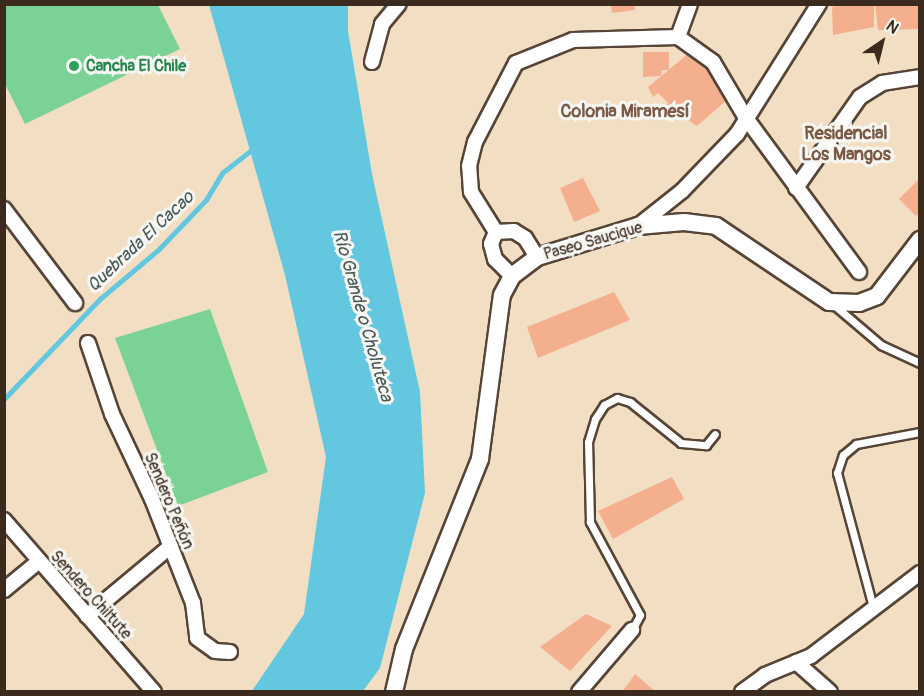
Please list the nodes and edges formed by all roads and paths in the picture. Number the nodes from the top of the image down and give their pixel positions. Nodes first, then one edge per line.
1 (399, 4) edge
2 (690, 4) edge
3 (819, 4) edge
4 (678, 37) junction
5 (372, 62) dead end
6 (920, 77) edge
7 (746, 118) junction
8 (796, 188) junction
9 (4, 209) edge
10 (638, 226) junction
11 (496, 232) junction
12 (920, 240) edge
13 (537, 257) junction
14 (859, 272) dead end
15 (512, 276) junction
16 (830, 302) junction
17 (75, 303) dead end
18 (88, 343) dead end
19 (920, 363) edge
20 (920, 432) edge
21 (716, 434) dead end
22 (4, 520) edge
23 (171, 546) junction
24 (39, 561) junction
25 (920, 573) edge
26 (4, 590) edge
27 (873, 607) junction
28 (87, 616) junction
29 (632, 630) joint
30 (230, 652) dead end
31 (796, 662) junction
32 (154, 691) edge
33 (394, 692) edge
34 (579, 692) edge
35 (742, 692) edge
36 (830, 692) edge

1 - 5 street
2 - 4 street
3 - 7 street
4 - 7 street
4 - 11 street
6 - 8 street
7 - 8 street
7 - 10 street
8 - 14 street
9 - 17 street
10 - 13 street, Paseo Saucique
10 - 16 street, Paseo Saucique
11 - 13 street
11 - 15 street
12 - 16 street
13 - 15 street, Paseo Saucique
15 - 33 street
16 - 19 lane
18 - 23 street, Sendero Peñón
20 - 27 lane
21 - 29 lane
22 - 24 street, Sendero Chiltute
23 - 28 street
23 - 30 street, Sendero Peñón
24 - 26 street
24 - 28 street, Sendero Chiltute
25 - 27 street
27 - 31 street
28 - 32 street, Sendero Chiltute
29 - 34 street
31 - 35 street
31 - 36 street

